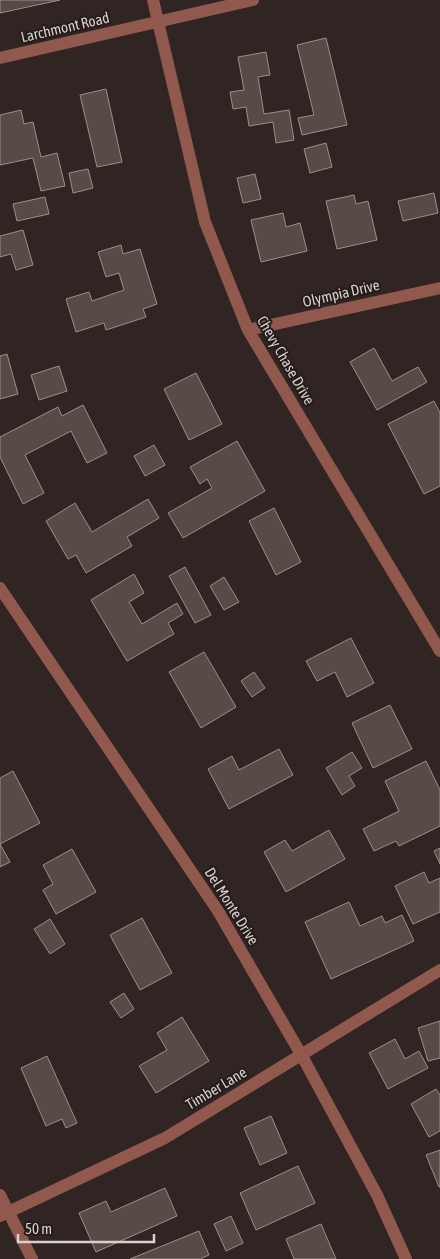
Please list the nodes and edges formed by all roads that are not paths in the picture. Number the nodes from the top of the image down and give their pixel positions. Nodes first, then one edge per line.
1 (153, 0) edge
2 (253, 0) edge
3 (158, 23) junction
4 (0, 58) edge
5 (440, 288) edge
6 (248, 330) junction
7 (0, 588) edge
8 (440, 650) edge
9 (440, 970) edge
10 (302, 1056) junction
11 (0, 1195) edge
12 (5, 1214) edge
13 (32, 1259) edge
14 (406, 1259) edge

1 - 3 street, Chevy Chase Drive
2 - 3 street, Larchmont Road
3 - 4 street, Larchmont Road
3 - 6 street, Chevy Chase Drive
5 - 6 street, Olympia Drive
6 - 8 street, Chevy Chase Drive
7 - 10 street, Del Monte Drive
9 - 10 street, Timber Lane
10 - 12 street, Timber Lane
10 - 14 street, Del Monte Drive
11 - 12 street
12 - 13 street

